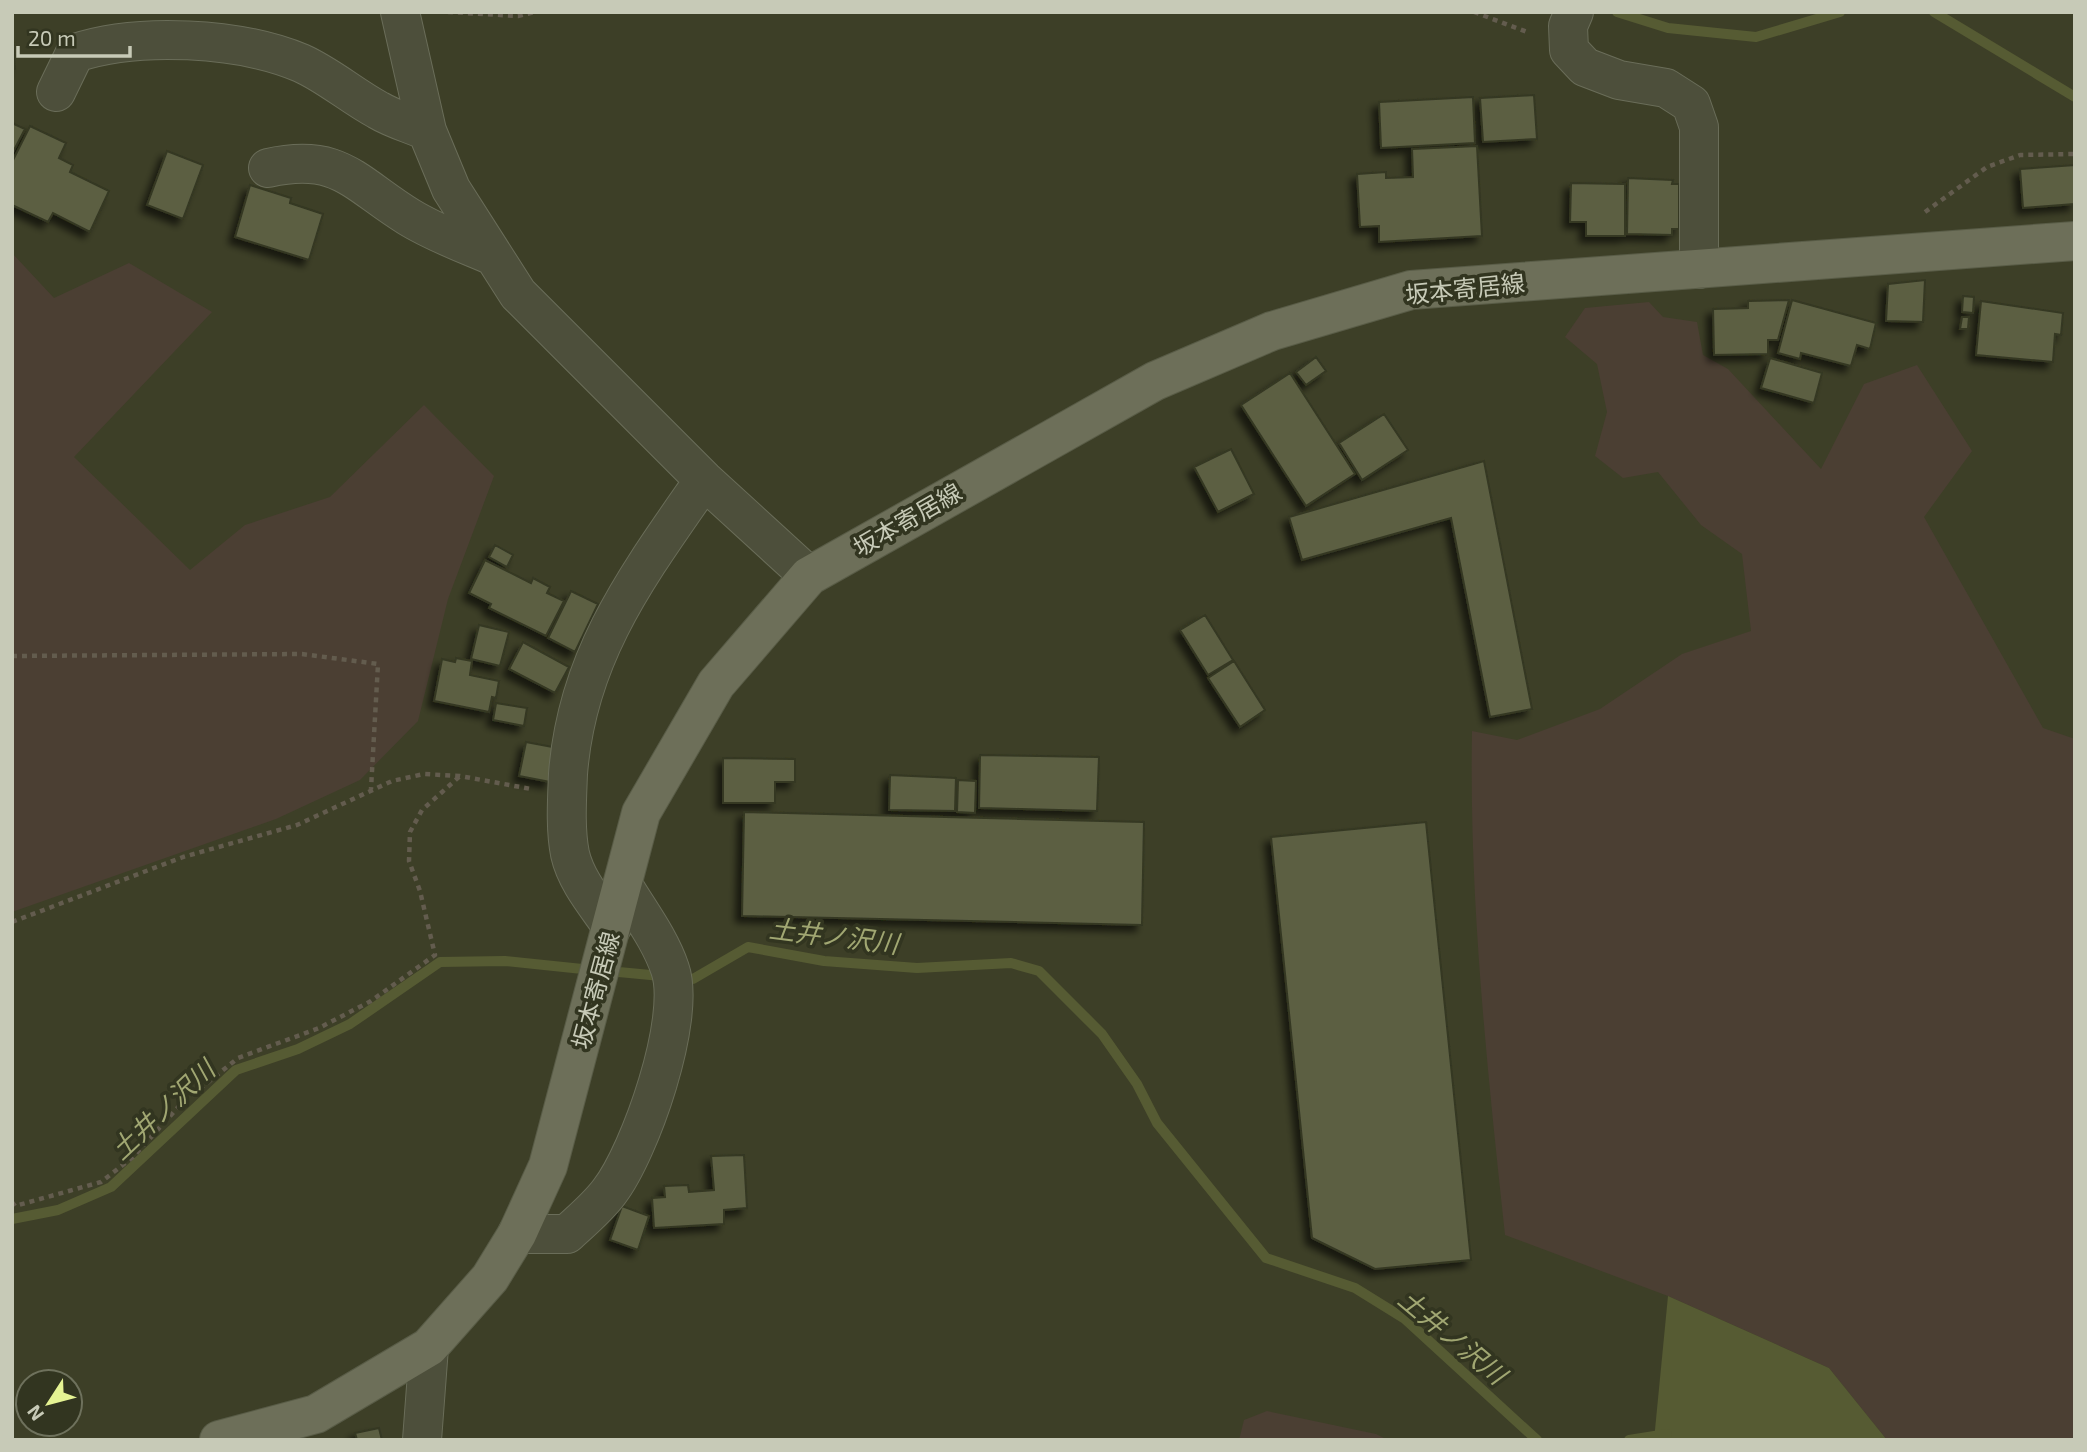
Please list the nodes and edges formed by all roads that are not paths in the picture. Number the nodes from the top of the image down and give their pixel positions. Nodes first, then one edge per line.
1 (400, 12) edge
2 (1574, 12) edge
3 (56, 92) dead end
4 (428, 131) junction
5 (268, 168) dead end
6 (2075, 241) edge
7 (493, 256) junction
8 (1699, 269) junction
9 (704, 480) junction
10 (809, 576) junction
11 (622, 885) junction
12 (612, 927) junction
13 (517, 1234) junction
14 (429, 1347) junction
15 (219, 1440) edge
16 (422, 1440) edge

1 - 4 street
2 - 8 street
3 - 4 street
4 - 7 street
5 - 7 street
6 - 8 main road, 坂本寄居線
7 - 9 street
8 - 10 main road, 坂本寄居線
9 - 10 street
9 - 12 street
10 - 11 main road, 坂本寄居線
11 - 12 main road, 坂本寄居線
11 - 13 street
12 - 13 main road, 坂本寄居線
13 - 14 main road, 坂本寄居線
14 - 15 main road, 坂本寄居線
14 - 16 street

